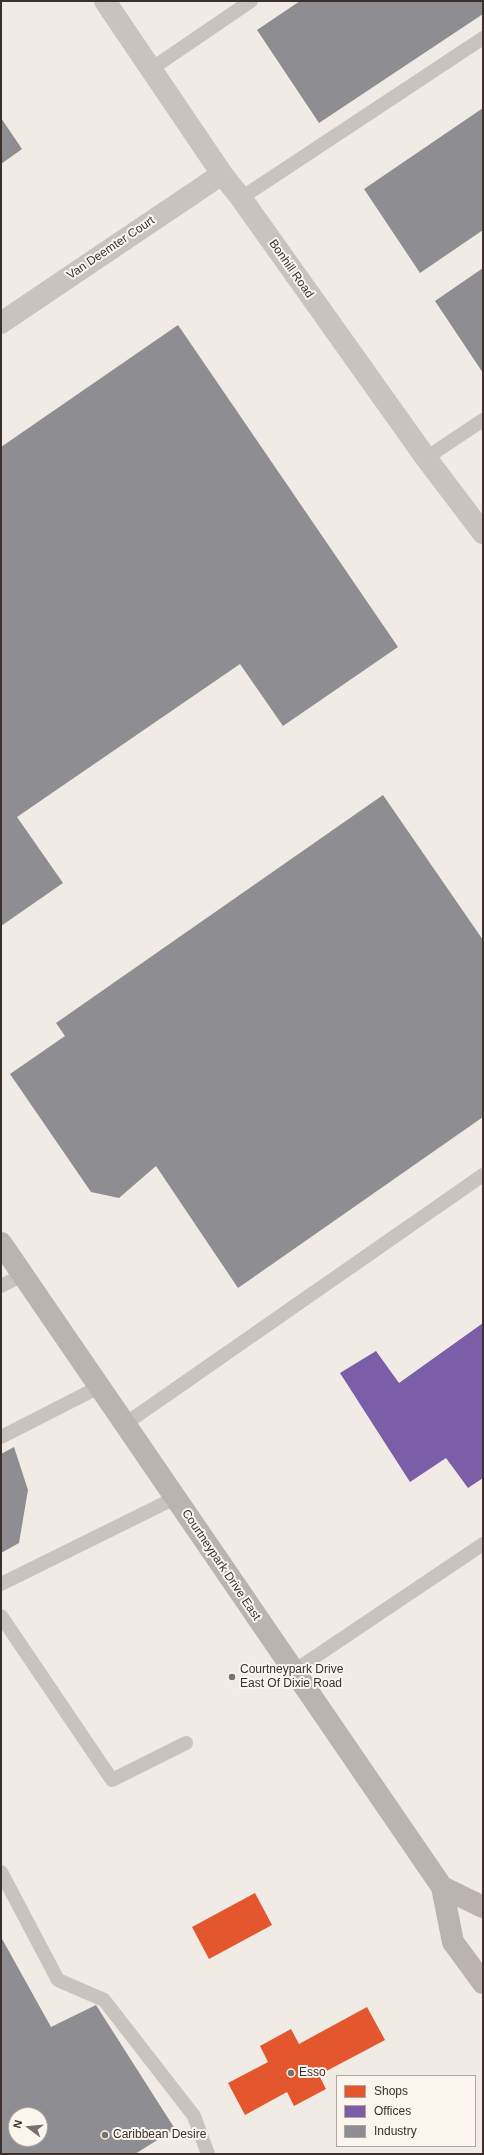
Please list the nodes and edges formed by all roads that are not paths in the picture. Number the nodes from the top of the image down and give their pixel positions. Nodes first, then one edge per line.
1 (105, 1) edge
2 (251, 1) edge
3 (234, 6) edge
4 (483, 38) edge
5 (150, 69) junction
6 (222, 174) junction
7 (241, 198) junction
8 (1, 323) edge
9 (483, 420) edge
10 (426, 458) junction
11 (483, 534) edge
12 (483, 1175) edge
13 (1, 1242) edge
14 (23, 1275) junction
15 (1, 1286) edge
16 (99, 1386) junction
17 (125, 1424) junction
18 (1, 1437) edge
19 (175, 1498) junction
20 (483, 1544) edge
21 (1, 1584) edge
22 (1, 1616) edge
23 (294, 1671) junction
24 (186, 1744) dead end
25 (1, 1872) edge
26 (442, 1887) junction
27 (483, 1907) edge
28 (483, 1983) edge
29 (208, 2154) edge

1 - 5 street, Bonhill Road
2 - 3 lane
3 - 5 lane
4 - 7 lane
5 - 6 street, Bonhill Road
6 - 7 street, Bonhill Road
6 - 8 street, Van Deemter Court
7 - 10 street, Bonhill Road
9 - 10 lane
10 - 11 street, Bonhill Road
12 - 17 lane
13 - 14 street, Courtneypark Drive East
14 - 15 lane
14 - 16 street, Courtneypark Drive East
16 - 17 street, Courtneypark Drive East
16 - 18 lane
17 - 19 street, Courtneypark Drive East
19 - 21 lane
19 - 23 street, Courtneypark Drive East
20 - 23 lane
22 - 24 lane
23 - 26 street, Courtneypark Drive East
25 - 29 lane
26 - 27 street, Courtneypark Drive East
26 - 28 street, Courtneypark Drive East

